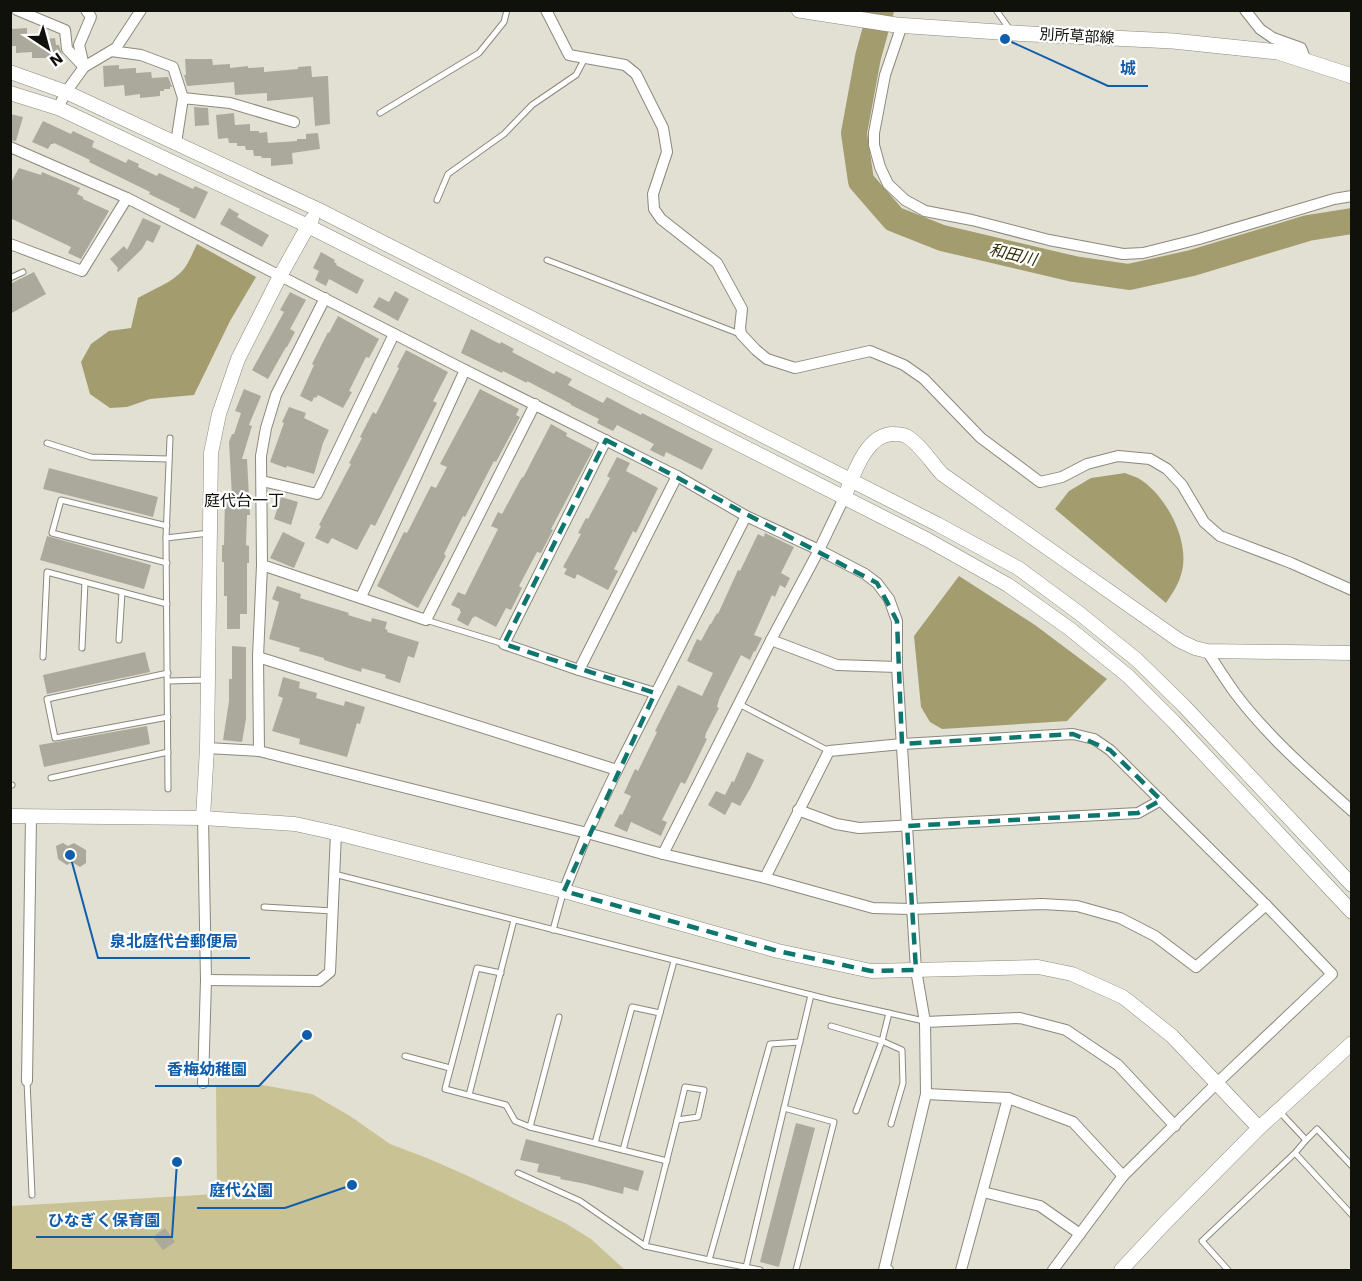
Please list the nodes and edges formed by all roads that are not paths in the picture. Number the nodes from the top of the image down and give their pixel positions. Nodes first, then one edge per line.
1 (17, 10) edge
2 (86, 10) edge
3 (141, 10) edge
4 (507, 10) edge
5 (546, 10) edge
6 (799, 10) edge
7 (996, 10) edge
8 (1245, 10) edge
9 (899, 25) junction
10 (1013, 33) junction
11 (111, 51) junction
12 (585, 58) junction
13 (1306, 61) junction
14 (84, 67) junction
15 (10, 72) edge
16 (1352, 76) edge
17 (66, 92) junction
18 (10, 93) edge
19 (183, 98) junction
20 (58, 108) junction
21 (380, 113) dead end
22 (294, 122) dead end
23 (176, 143) junction
24 (10, 147) edge
25 (1352, 196) edge
26 (128, 198) junction
27 (437, 200) dead end
28 (317, 209) junction
29 (308, 226) junction
30 (10, 244) edge
31 (547, 260) dead end
32 (23, 272) dead end
33 (280, 276) junction
34 (10, 278) edge
35 (325, 298) junction
36 (394, 334) junction
37 (741, 334) junction
38 (465, 370) junction
39 (535, 404) junction
40 (170, 438) dead end
41 (606, 440) junction
42 (47, 443) dead end
43 (170, 459) junction
44 (676, 476) junction
45 (852, 480) junction
46 (262, 481) junction
47 (844, 498) junction
48 (746, 516) junction
49 (167, 526) junction
50 (210, 532) junction
51 (166, 538) junction
52 (819, 550) junction
53 (166, 563) junction
54 (262, 565) junction
55 (85, 582) junction
56 (1352, 590) edge
57 (122, 592) junction
58 (360, 597) junction
59 (167, 604) junction
60 (426, 620) junction
61 (119, 640) dead end
62 (771, 640) junction
63 (504, 644) junction
64 (82, 648) dead end
65 (1207, 651) junction
66 (1352, 653) edge
67 (44, 657) dead end
68 (258, 657) junction
69 (897, 667) junction
70 (579, 670) junction
71 (168, 673) junction
72 (208, 680) junction
73 (168, 681) junction
74 (655, 693) junction
75 (739, 704) junction
76 (168, 717) junction
77 (902, 744) junction
78 (207, 748) junction
79 (259, 751) junction
80 (829, 751) junction
81 (168, 752) junction
82 (617, 770) junction
83 (51, 778) dead end
84 (168, 789) dead end
85 (1161, 800) junction
86 (798, 810) junction
87 (1352, 811) edge
88 (10, 816) edge
89 (30, 817) junction
90 (203, 818) junction
91 (907, 826) junction
92 (336, 833) junction
93 (587, 833) junction
94 (663, 854) junction
95 (334, 874) junction
96 (765, 878) junction
97 (1352, 885) edge
98 (564, 891) junction
99 (1266, 905) junction
100 (264, 907) dead end
101 (911, 909) junction
102 (333, 911) junction
103 (1352, 912) edge
104 (514, 920) junction
105 (553, 930) junction
106 (674, 960) junction
107 (916, 970) junction
108 (501, 973) junction
109 (206, 980) junction
110 (812, 996) junction
111 (660, 1013) junction
112 (889, 1014) junction
113 (560, 1017) dead end
114 (925, 1022) junction
115 (831, 1026) dead end
116 (882, 1041) junction
117 (800, 1042) junction
118 (1352, 1043) edge
119 (405, 1056) dead end
120 (450, 1068) junction
121 (27, 1081) joint
122 (203, 1083) dead end
123 (1217, 1083) junction
124 (926, 1094) junction
125 (469, 1095) junction
126 (1008, 1098) junction
127 (784, 1108) junction
128 (1278, 1110) junction
129 (856, 1111) dead end
130 (677, 1120) junction
131 (891, 1124) dead end
132 (1175, 1126) junction
133 (530, 1127) junction
134 (1259, 1128) junction
135 (1305, 1140) junction
136 (595, 1143) junction
137 (623, 1150) junction
138 (1295, 1153) junction
139 (666, 1161) junction
140 (1352, 1166) edge
141 (518, 1173) dead end
142 (1123, 1176) junction
143 (982, 1192) junction
144 (32, 1195) dead end
145 (1352, 1215) edge
146 (1080, 1234) junction
147 (645, 1246) junction
148 (709, 1260) junction
149 (746, 1267) junction
150 (760, 1270) edge
151 (796, 1270) edge
152 (888, 1270) edge
153 (961, 1270) edge
154 (1053, 1270) edge
155 (1121, 1270) edge
156 (1228, 1270) edge

1 - 14 street
2 - 14 street
3 - 11 street
4 - 21 lane
5 - 12 street
6 - 9 main road, 別所草部線
7 - 10 lane
8 - 13 street
9 - 10 main road, 別所草部線
9 - 25 street
10 - 13 main road, 別所草部線
11 - 14 street
11 - 19 street
12 - 27 lane
12 - 37 street
13 - 16 main road, 別所草部線
14 - 17 street
15 - 17 street
17 - 20 street
17 - 23 street
18 - 20 street
19 - 22 street
19 - 23 street
20 - 29 street
23 - 28 street
24 - 26 street
26 - 30 street
26 - 33 street
28 - 29 street
28 - 45 street
29 - 33 street
29 - 47 street
31 - 37 lane
32 - 34 lane
33 - 35 street
33 - 50 street
35 - 36 street
35 - 46 street
36 - 38 street
36 - 46 street
37 - 56 street
38 - 39 street
38 - 58 street
39 - 41 street
39 - 60 street
40 - 43 lane
41 - 44 street
41 - 63 street
42 - 43 lane
43 - 49 lane
44 - 48 street
44 - 70 street
45 - 47 street
45 - 65 street
45 - 97 street
46 - 54 street
47 - 52 street
47 - 103 street
48 - 52 street
48 - 74 street
49 - 51 lane
49 - 53 lane
50 - 51 lane
50 - 72 street
51 - 53 lane
52 - 62 street
52 - 69 street
53 - 59 lane
54 - 58 street
54 - 68 street
55 - 57 lane
55 - 64 lane
55 - 67 lane
57 - 59 lane
57 - 61 lane
58 - 60 street
59 - 71 lane
60 - 63 lane
62 - 69 street
62 - 75 street
63 - 70 street
65 - 66 street
65 - 87 street
68 - 79 street
68 - 82 street
69 - 77 street
70 - 74 street
71 - 73 lane
71 - 76 lane
72 - 73 lane
72 - 78 street
73 - 76 lane
74 - 82 street
75 - 80 lane
75 - 94 street
76 - 81 lane
77 - 80 street
77 - 85 street
77 - 91 street
78 - 79 street
78 - 90 street
79 - 93 street
80 - 86 street
81 - 83 lane
81 - 84 lane
82 - 93 street
85 - 91 street
85 - 99 street
86 - 91 street
86 - 96 street
88 - 89 street
89 - 90 street
89 - 121 street
90 - 92 street
90 - 109 street
91 - 101 street
92 - 95 street
92 - 98 street
93 - 94 street
93 - 98 street
94 - 96 street
95 - 102 street
95 - 104 lane
96 - 101 street
98 - 105 lane
98 - 107 street
99 - 101 street
99 - 123 street
100 - 102 lane
101 - 107 street
102 - 109 street
104 - 105 lane
104 - 108 lane
105 - 106 lane
106 - 110 lane
106 - 111 lane
107 - 114 street
107 - 123 street
108 - 120 lane
108 - 125 lane
109 - 122 street
110 - 112 lane
110 - 117 lane
111 - 136 lane
111 - 137 lane
112 - 114 lane
112 - 116 lane
113 - 133 lane
114 - 124 street
114 - 132 street
115 - 116 lane
116 - 129 lane
116 - 131 lane
117 - 127 lane
117 - 148 lane
118 - 128 street
119 - 120 lane
120 - 125 lane
121 - 144 lane
123 - 132 street
123 - 134 street
124 - 126 street
124 - 152 street
125 - 133 lane
126 - 142 street
126 - 143 street
127 - 149 lane
127 - 151 lane
128 - 134 street
128 - 135 lane
130 - 130 lane
130 - 139 lane
132 - 142 street
133 - 136 lane
134 - 155 street
135 - 138 lane
135 - 140 lane
136 - 137 lane
137 - 139 lane
138 - 145 lane
138 - 156 lane
139 - 147 lane
141 - 147 lane
142 - 146 street
143 - 146 street
143 - 153 street
146 - 154 street
147 - 148 lane
148 - 149 lane
149 - 150 lane

